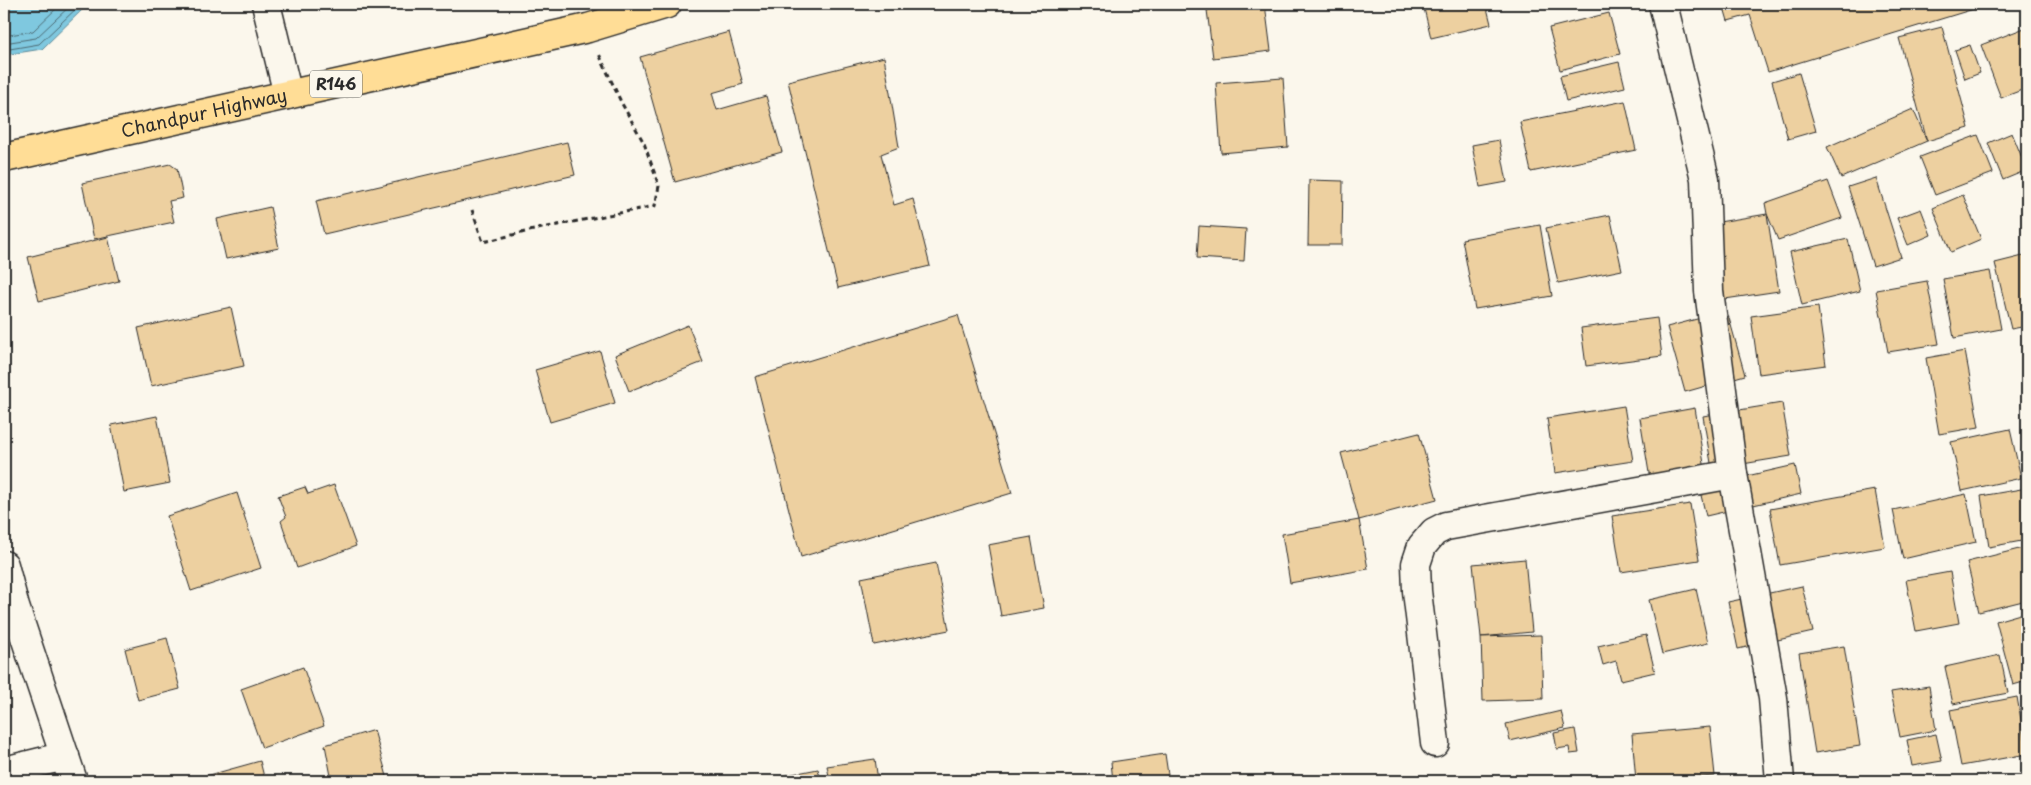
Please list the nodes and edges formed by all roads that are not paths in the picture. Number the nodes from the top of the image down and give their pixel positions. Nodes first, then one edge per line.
1 (266, 4) edge
2 (667, 4) edge
3 (1663, 4) edge
4 (288, 95) junction
5 (4, 158) edge
6 (1732, 474) junction
7 (4, 565) edge
8 (1435, 743) dead end
9 (69, 769) edge
10 (4, 771) edge
11 (1780, 781) edge

1 - 4 street
2 - 4 main road, Chandpur Highway / R146
3 - 6 street
4 - 5 main road, Chandpur Highway / R146
6 - 8 street
6 - 11 street
7 - 9 street
9 - 10 street

